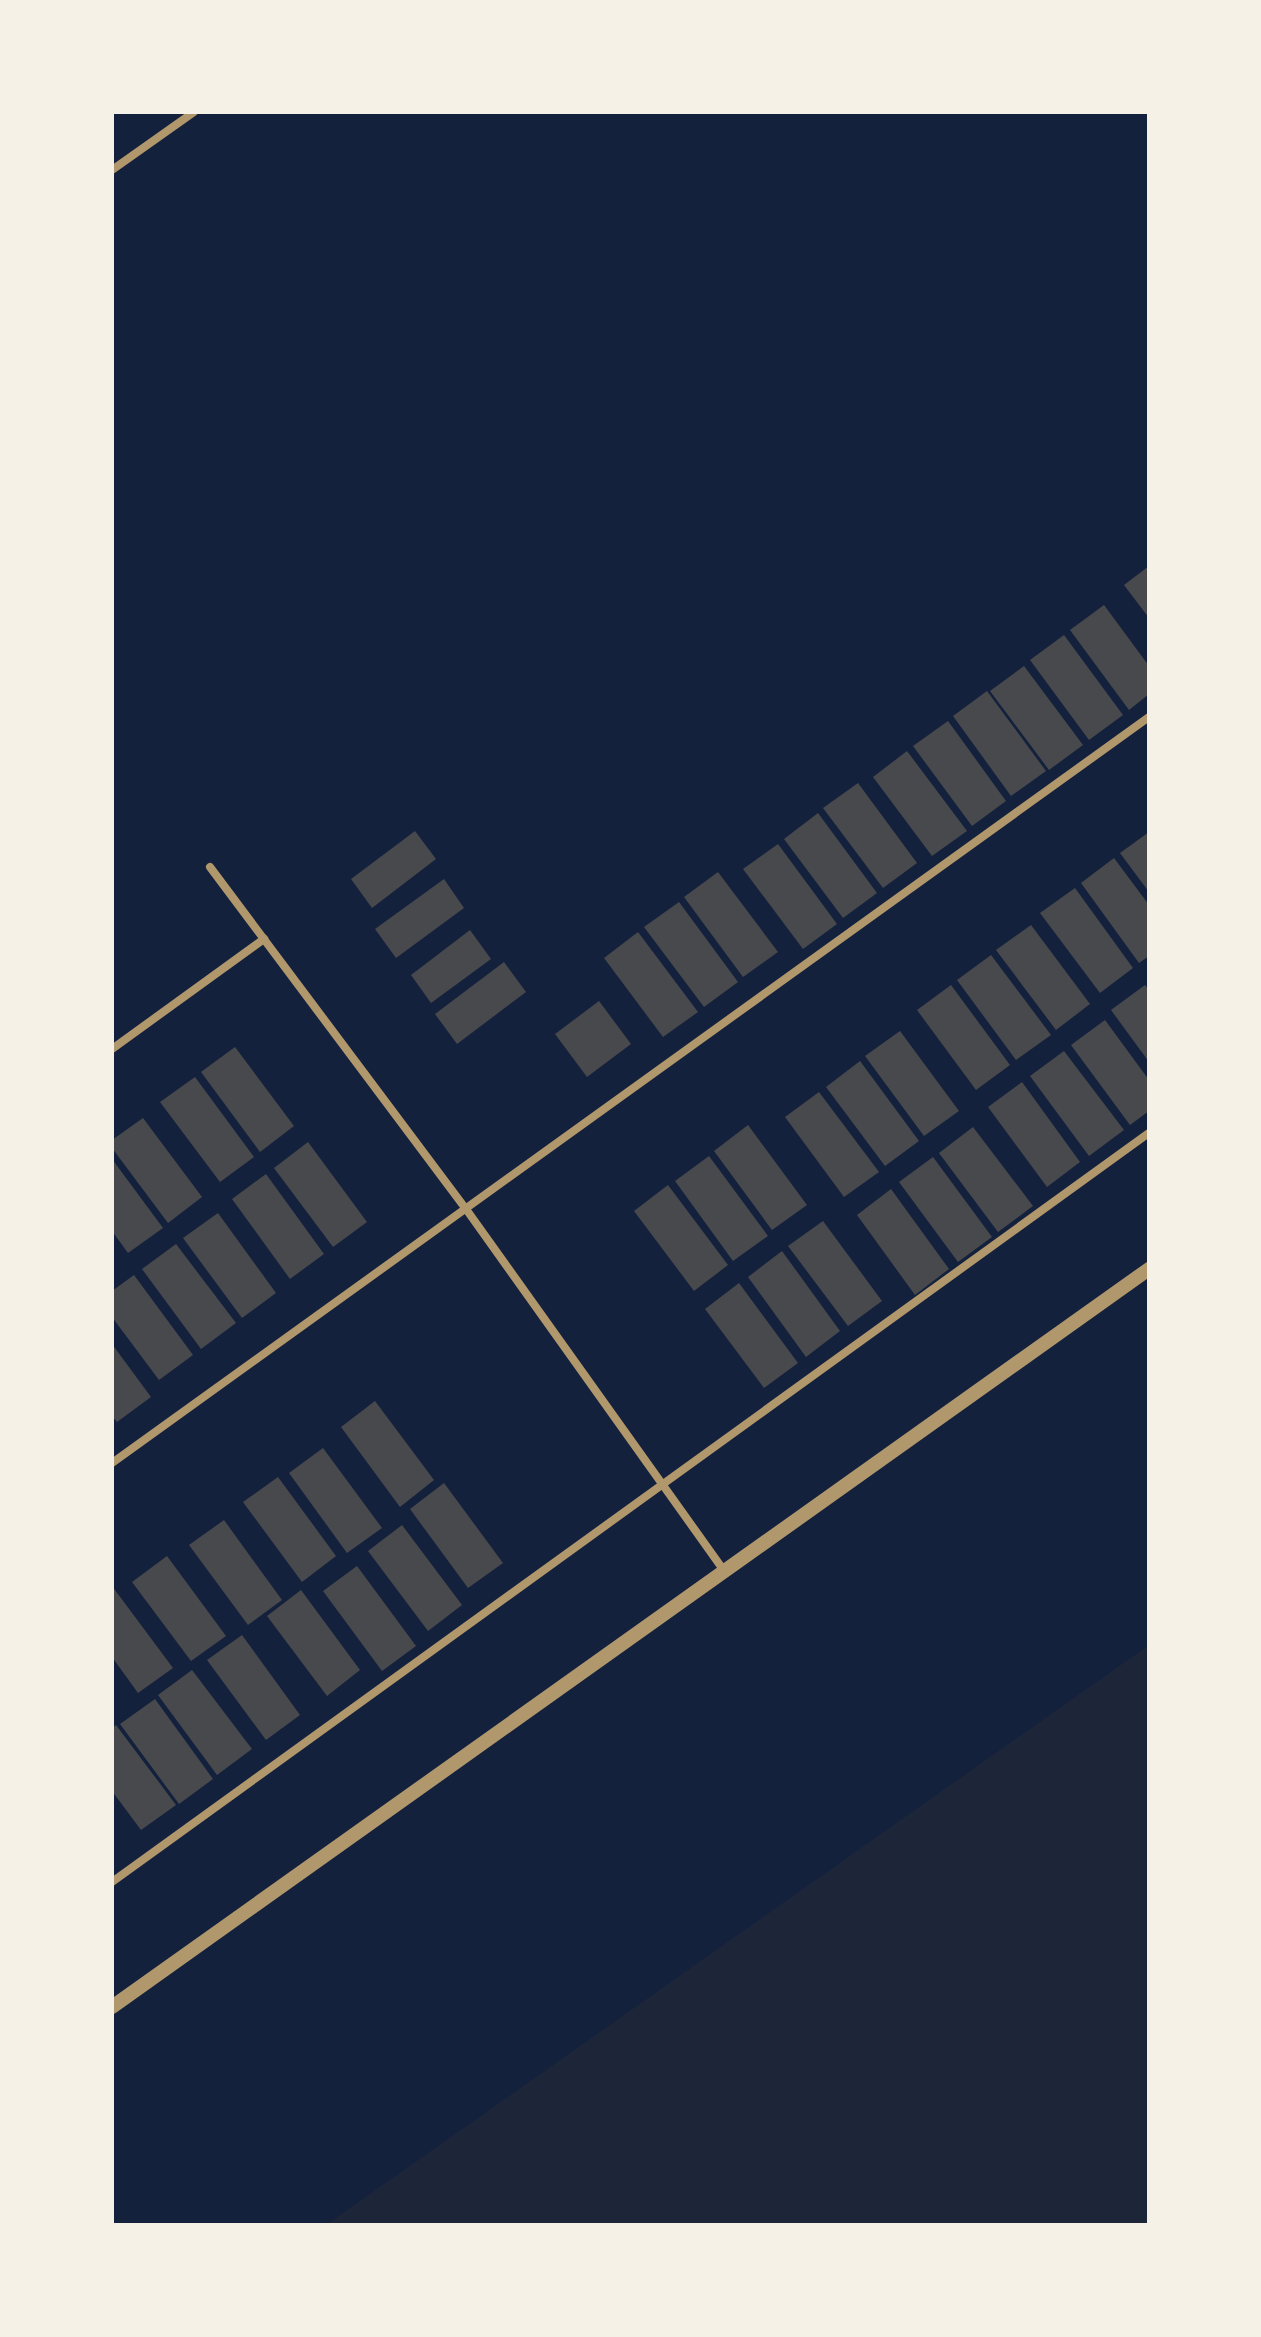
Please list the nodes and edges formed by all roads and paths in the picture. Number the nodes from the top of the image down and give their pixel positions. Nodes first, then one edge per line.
1 (194, 112) edge
2 (112, 170) edge
3 (1149, 717) edge
4 (210, 867) dead end
5 (264, 939) junction
6 (112, 1049) edge
7 (1149, 1133) edge
8 (466, 1209) junction
9 (1149, 1269) edge
10 (112, 1463) edge
11 (660, 1484) junction
12 (725, 1572) junction
13 (112, 1882) edge
14 (112, 2007) edge

1 - 2 street
3 - 8 street
4 - 5 street
5 - 6 street
5 - 8 street
7 - 11 street
8 - 10 street
8 - 11 street
9 - 12 street
11 - 12 street
11 - 13 street
12 - 14 street

